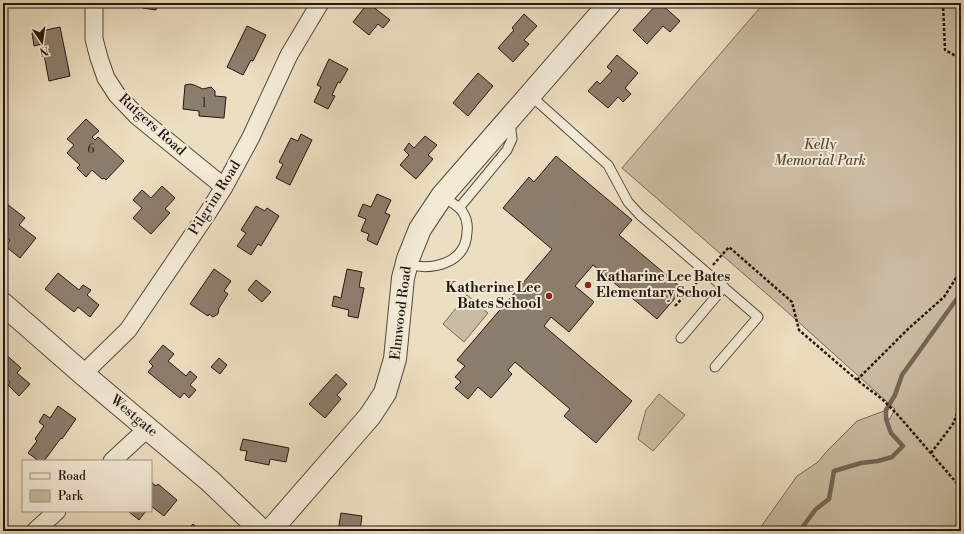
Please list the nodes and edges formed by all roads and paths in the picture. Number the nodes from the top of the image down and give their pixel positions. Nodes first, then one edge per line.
1 (94, 3) edge
2 (320, 3) edge
3 (610, 3) edge
4 (943, 3) edge
5 (961, 58) edge
6 (530, 95) junction
7 (224, 187) junction
8 (450, 202) junction
9 (406, 264) junction
10 (961, 270) edge
11 (707, 272) junction
12 (724, 287) junction
13 (3, 304) edge
14 (675, 306) dead end
15 (681, 338) dead end
16 (715, 367) dead end
17 (83, 374) junction
18 (857, 380) junction
19 (961, 403) edge
20 (148, 428) junction
21 (931, 453) junction
22 (113, 460) edge
23 (961, 488) edge
24 (56, 512) edge
25 (35, 531) edge
26 (262, 531) edge
27 (270, 531) edge

1 - 7 street, Rutgers Road
2 - 7 street, Pilgrim Road
3 - 6 street, Elmwood Road
4 - 5 path
6 - 8 street, Elmwood Road
6 - 11 lane
7 - 17 street, Pilgrim Road
8 - 9 street, Elmwood Road
8 - 9 lane
9 - 27 street, Elmwood Road
10 - 18 path
11 - 12 lane
11 - 14 path
11 - 18 path
12 - 15 lane
12 - 16 lane
13 - 17 street, Westgate
17 - 20 street, Westgate
18 - 21 path
19 - 21 path
20 - 22 street
20 - 26 street, Westgate
21 - 23 path
24 - 25 street

